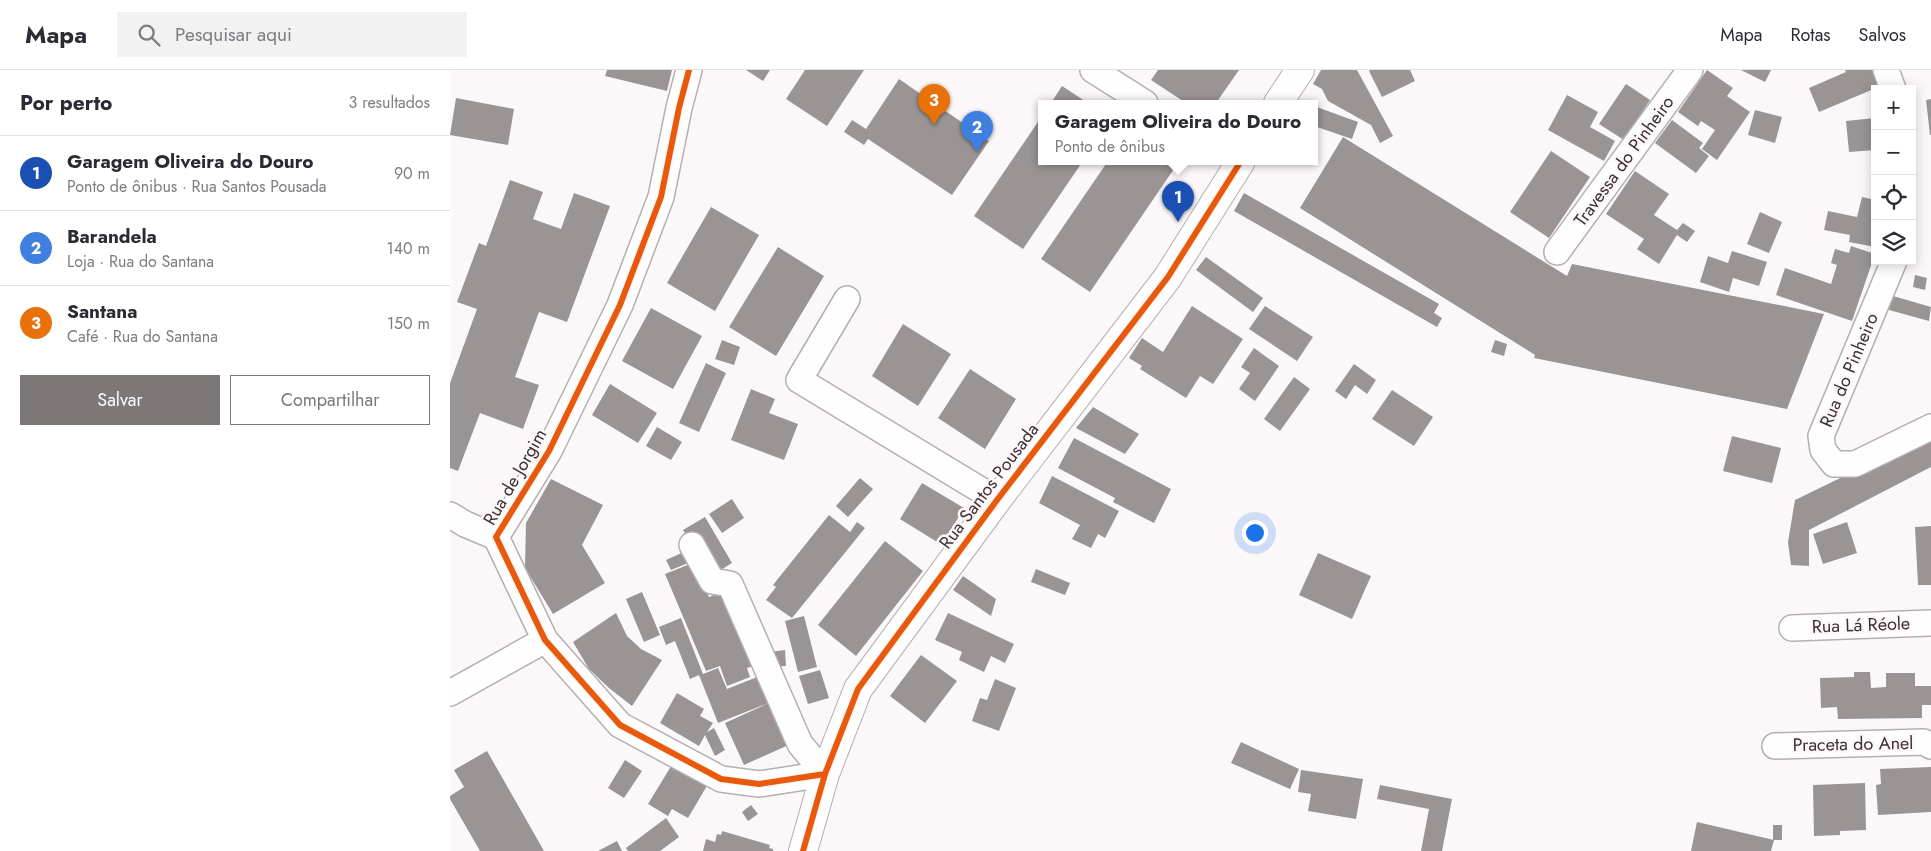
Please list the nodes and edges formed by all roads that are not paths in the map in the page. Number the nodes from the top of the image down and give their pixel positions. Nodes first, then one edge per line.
1 (688, 70) edge
2 (1093, 70) edge
3 (1300, 70) edge
4 (1690, 70) edge
5 (1886, 70) edge
6 (1892, 85) edge
7 (1140, 100) edge
8 (1280, 100) edge
9 (1236, 165) edge
10 (1557, 252) dead end
11 (1892, 265) edge
12 (847, 299) dead end
13 (1931, 427) edge
14 (996, 500) junction
15 (450, 515) edge
16 (496, 537) junction
17 (692, 545) dead end
18 (1931, 623) edge
19 (1792, 628) dead end
20 (545, 640) junction
21 (450, 693) edge
22 (1775, 746) dead end
23 (1931, 746) edge
24 (825, 774) junction
25 (803, 851) edge

1 - 16 street, Rua de Jorgim
2 - 7 street
3 - 8 street
4 - 10 street, Travessa do Pinheiro
5 - 6 street
9 - 14 street, Rua Santos Pousada
11 - 13 street, Rua do Pinheiro
12 - 14 street
14 - 24 street, Rua Santos Pousada
15 - 16 street
16 - 20 street, Rua de Jorgim
17 - 24 street
18 - 19 street, Rua Lá Réole
20 - 21 street
20 - 24 street, Rua de Jorgim
22 - 23 street, Praceta do Anel
24 - 25 street, Rua Santos Pousada

